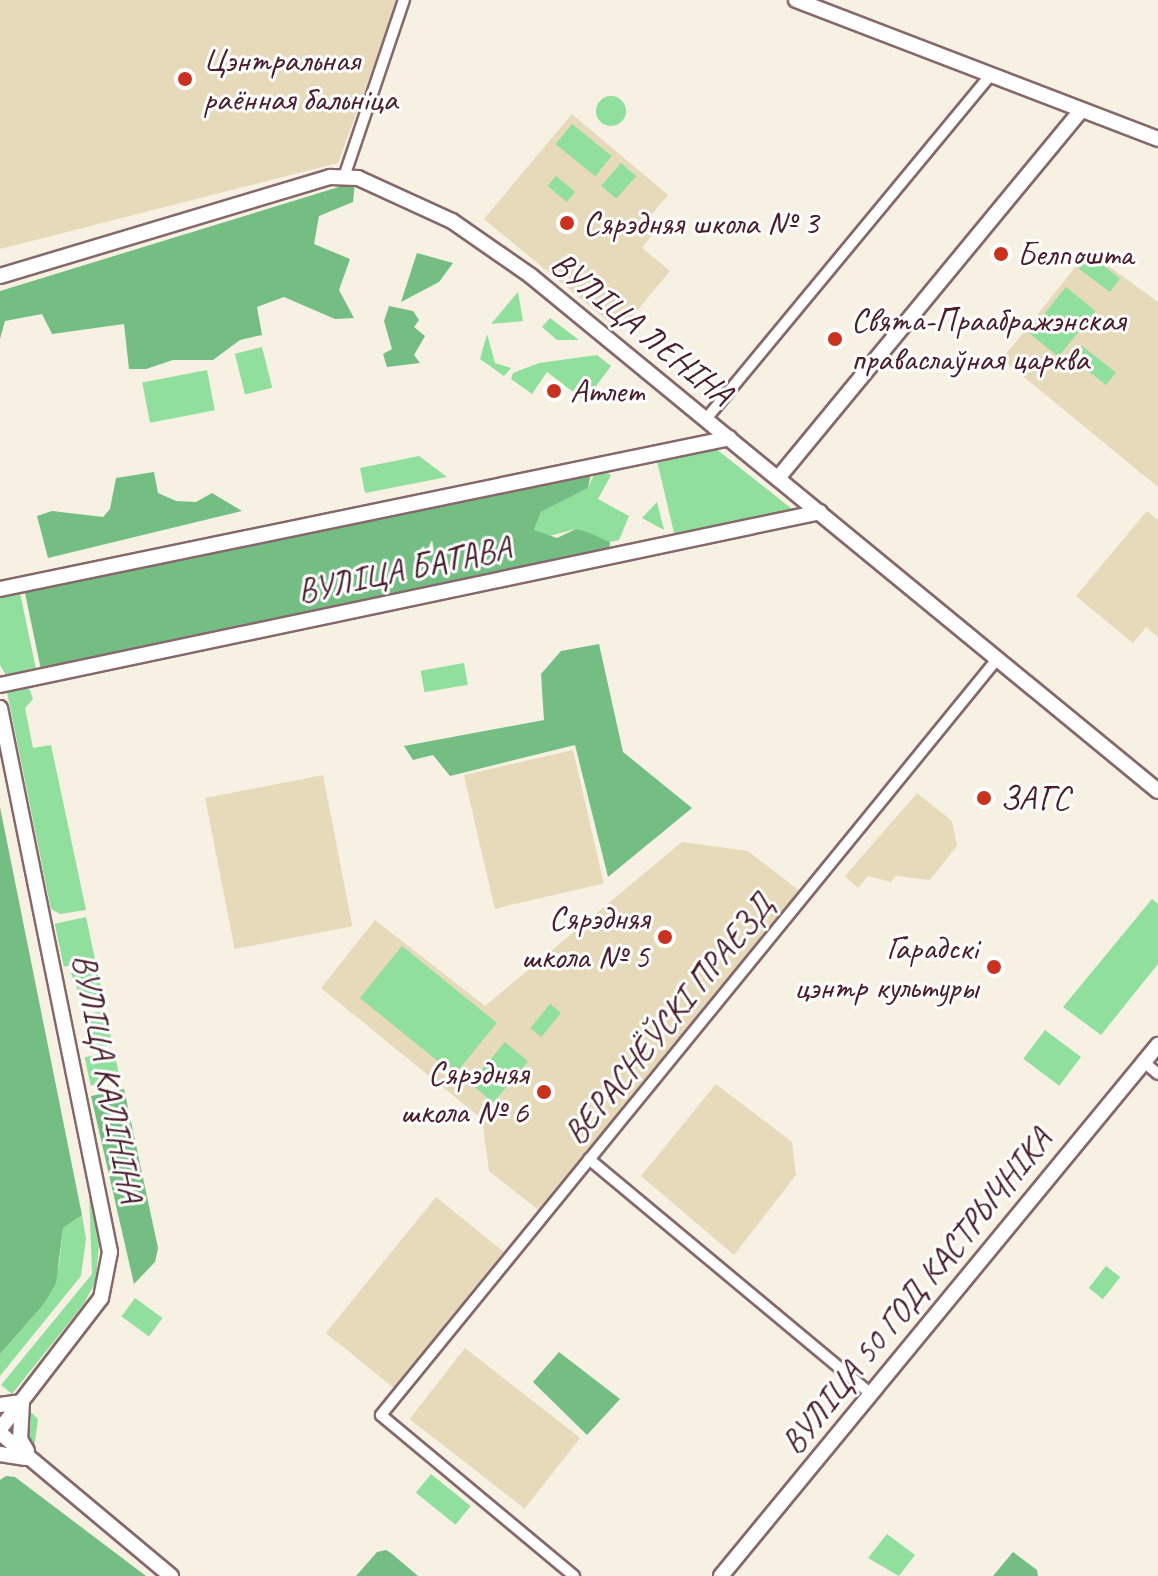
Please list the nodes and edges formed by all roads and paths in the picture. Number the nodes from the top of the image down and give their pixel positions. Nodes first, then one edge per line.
1 (404, 0) edge
2 (796, 0) edge
3 (815, 3) edge
4 (990, 76) junction
5 (1081, 111) junction
6 (1158, 139) edge
7 (345, 174) junction
8 (0, 276) edge
9 (706, 419) junction
10 (730, 438) junction
11 (778, 478) junction
12 (820, 512) junction
13 (0, 589) edge
14 (998, 658) junction
15 (0, 685) edge
16 (0, 708) edge
17 (1158, 791) edge
18 (1158, 1045) edge
19 (1144, 1062) junction
20 (1158, 1074) edge
21 (589, 1159) junction
22 (871, 1394) junction
23 (22, 1402) junction
24 (0, 1405) edge
25 (0, 1431) edge
26 (0, 1454) edge
27 (30, 1459) junction
28 (171, 1576) edge
29 (574, 1576) edge
30 (721, 1576) edge

1 - 7 street
2 - 3 street
3 - 4 street
4 - 5 street
4 - 9 street
5 - 6 street
5 - 11 street
7 - 8 street
7 - 9 street, ВУЛІЦА ЛЕНІНА
9 - 10 street, ВУЛІЦА ЛЕНІНА
10 - 11 street, ВУЛІЦА ЛЕНІНА
10 - 13 street
11 - 12 street, ВУЛІЦА ЛЕНІНА
12 - 14 street, ВУЛІЦА ЛЕНІНА
12 - 15 street, ВУЛІЦА БАТАВА
14 - 17 street, ВУЛІЦА ЛЕНІНА
14 - 21 street, ВЕРАСНЁЎСКІ ПРАЕЗД
16 - 23 street, ВУЛІЦА КАЛІНІНА
18 - 19 street, ВУЛІЦА 50 ГОД КАСТРЫЧНІКА
19 - 20 street
19 - 22 street, ВУЛІЦА 50 ГОД КАСТРЫЧНІКА
21 - 22 street
21 - 29 street, ВЕРАСНЁЎСКІ ПРАЕЗД
22 - 30 street, ВУЛІЦА 50 ГОД КАСТРЫЧНІКА
23 - 24 street
23 - 25 street, ВУЛІЦА КАЛІНІНА
23 - 27 street
25 - 27 street
26 - 27 street
27 - 28 street

